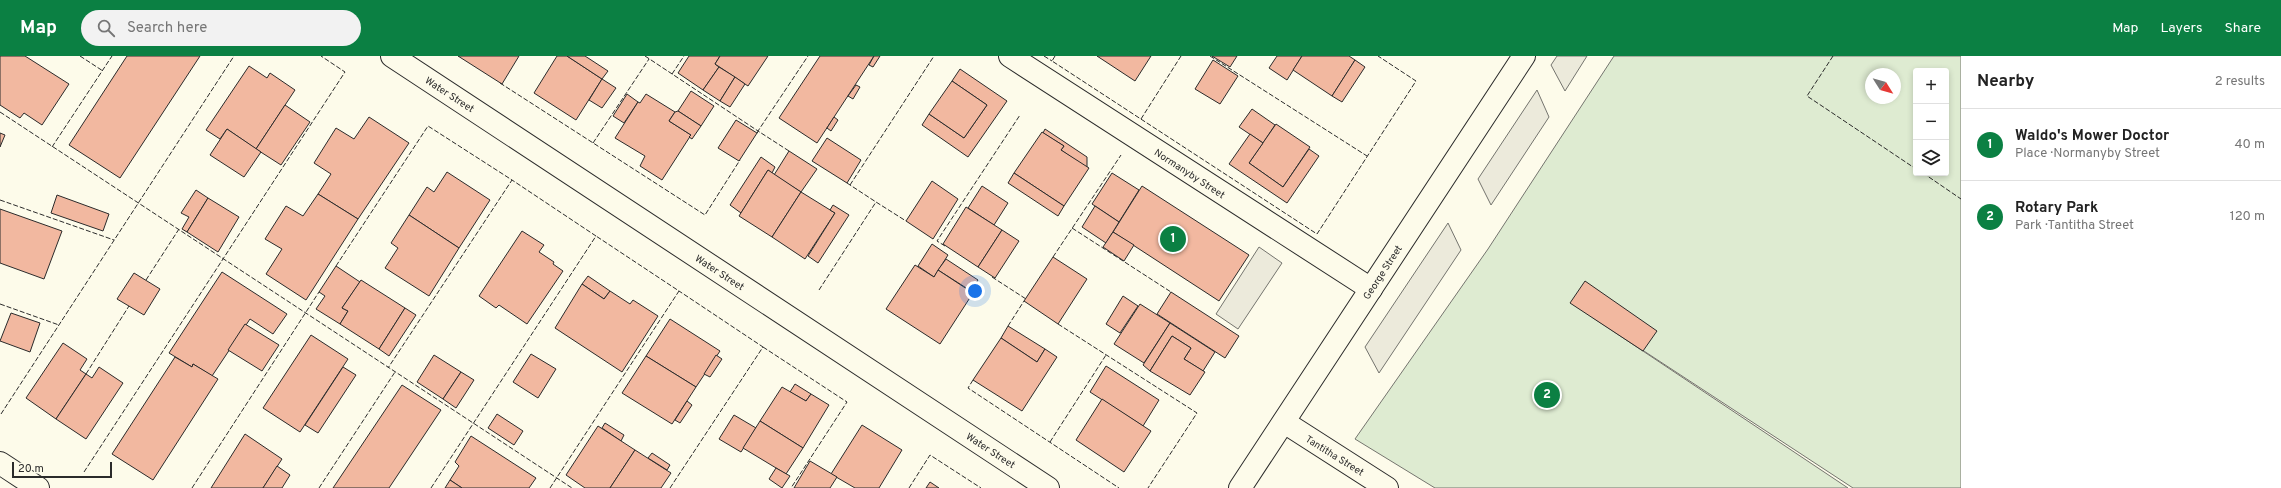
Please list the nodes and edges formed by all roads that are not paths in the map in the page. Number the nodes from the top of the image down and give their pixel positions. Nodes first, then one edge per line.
1 (392, 56) edge
2 (1010, 56) edge
3 (1524, 56) edge
4 (1371, 289) junction
5 (1284, 422) junction
6 (0, 463) edge
7 (38, 488) edge
8 (1048, 488) edge
9 (1240, 488) edge
10 (1387, 488) edge

1 - 8 street, Water Street
2 - 4 street, Normanyby Street
3 - 4 street, George Street
4 - 5 street, George Street
5 - 9 street, George Street
5 - 10 street, Tantitha Street
6 - 7 street

